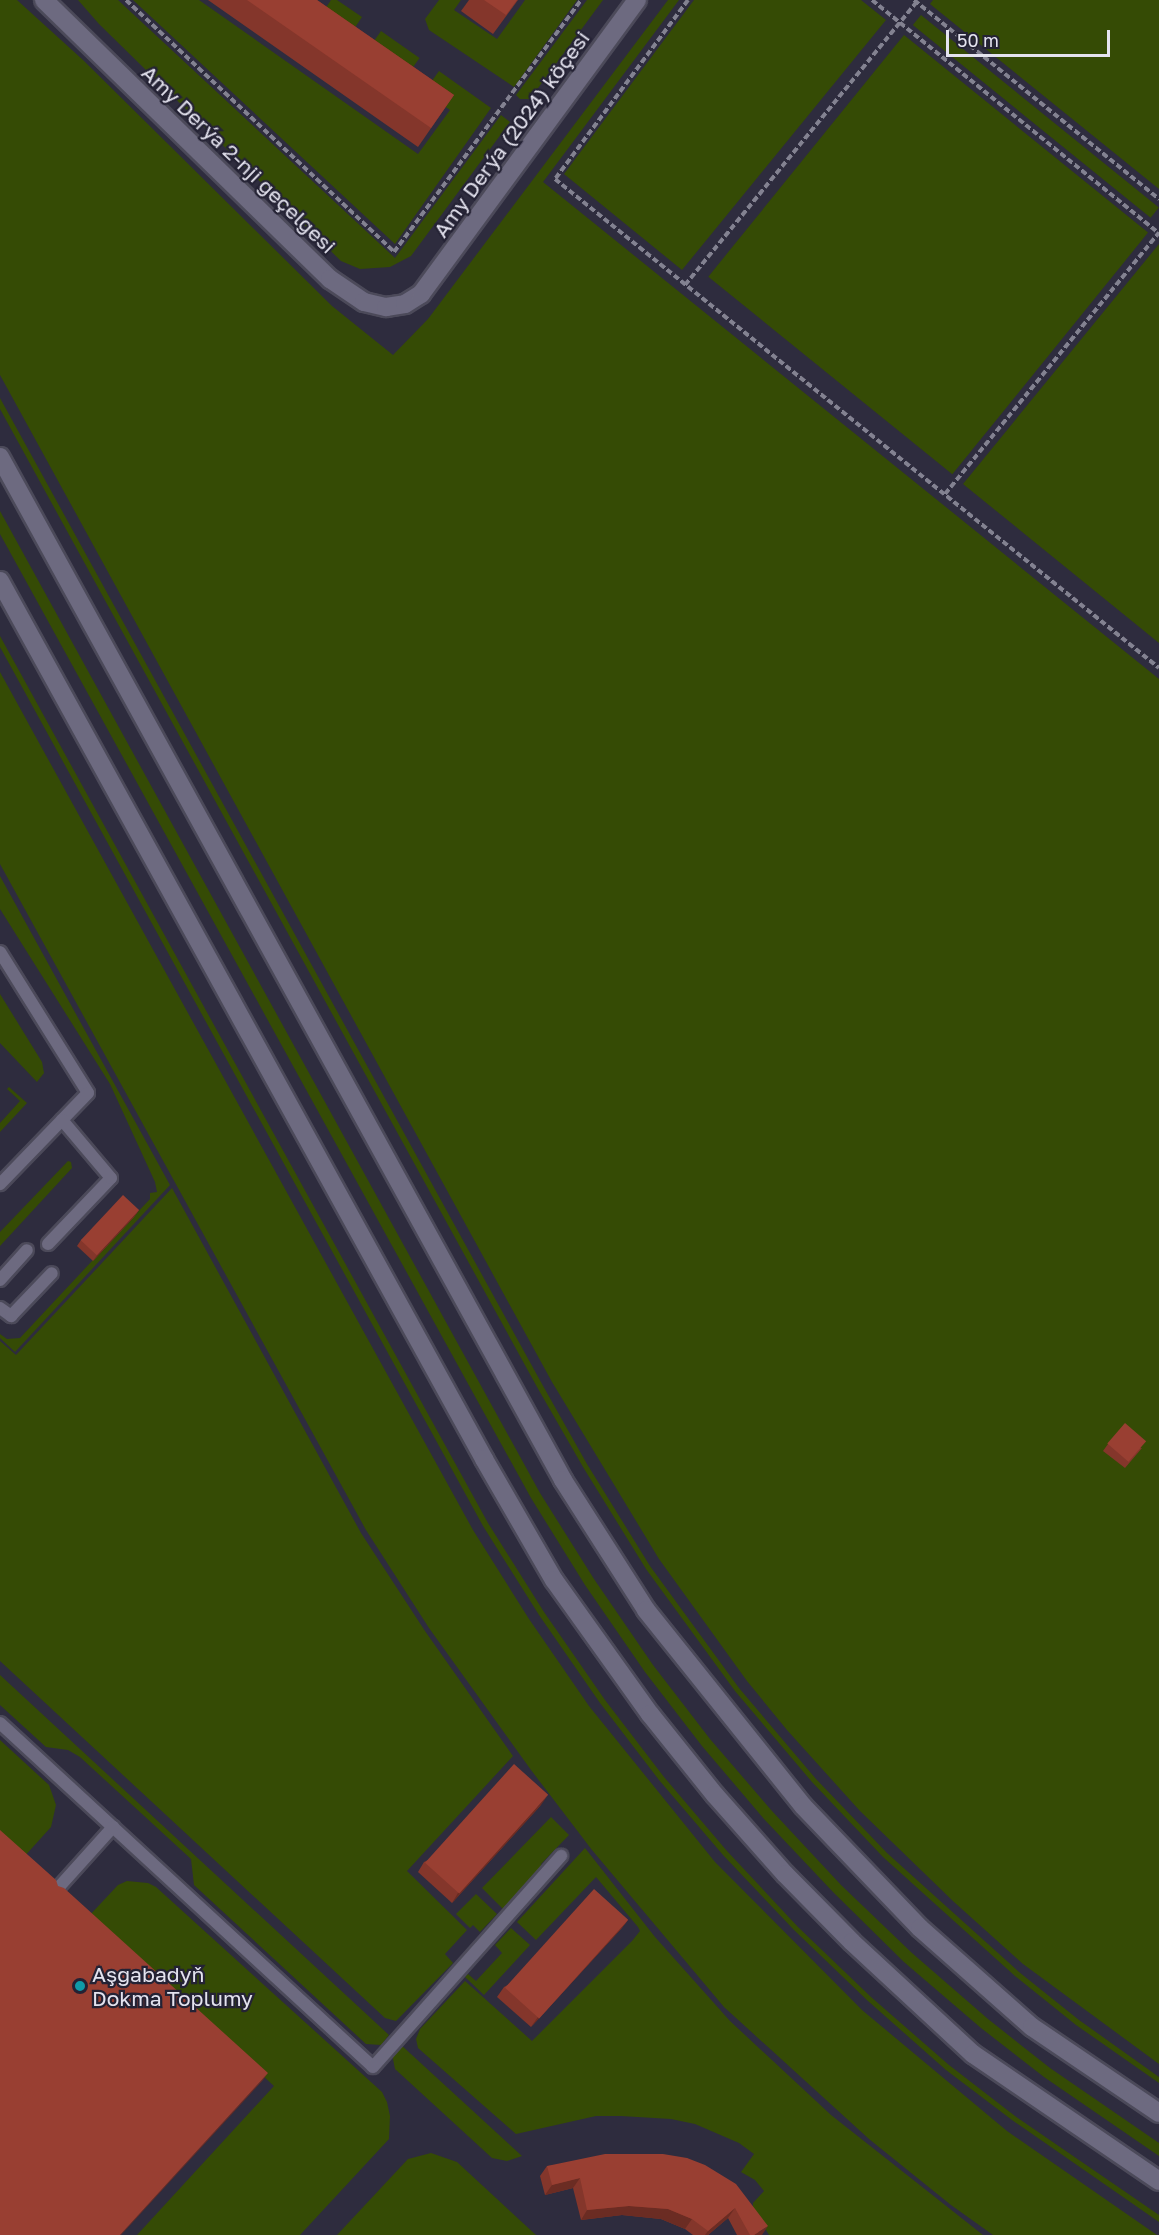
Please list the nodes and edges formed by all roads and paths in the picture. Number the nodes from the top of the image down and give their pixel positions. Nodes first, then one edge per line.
1 (44, 0) edge
2 (126, 0) edge
3 (581, 0) edge
4 (637, 0) edge
5 (688, 0) edge
6 (872, 0) edge
7 (916, 1) edge
8 (900, 22) junction
9 (1159, 199) edge
10 (1159, 233) edge
11 (685, 285) junction
12 (421, 294) joint
13 (0, 457) edge
14 (945, 494) junction
15 (0, 580) edge
16 (1159, 668) edge
17 (0, 952) edge
18 (62, 1120) junction
19 (0, 1184) edge
20 (48, 1244) dead end
21 (27, 1250) dead end
22 (52, 1273) dead end
23 (0, 1280) edge
24 (0, 1308) edge
25 (0, 1723) edge
26 (113, 1827) junction
27 (561, 1856) dead end
28 (59, 1887) edge
29 (1159, 2114) edge
30 (1159, 2181) edge

1 - 12 street, Amy Derýa 2-nji geçelgesi
2 - 3 path
4 - 12 street, Amy Derýa (2024) köçesi
5 - 11 path
6 - 8 path
7 - 8 path
7 - 9 path
8 - 10 path
8 - 11 path
10 - 14 path
11 - 14 path
13 - 29 street
14 - 16 path
15 - 30 street
17 - 18 lane
18 - 19 lane
18 - 20 lane
21 - 23 lane
22 - 24 lane
25 - 26 lane
26 - 27 lane
26 - 28 lane

